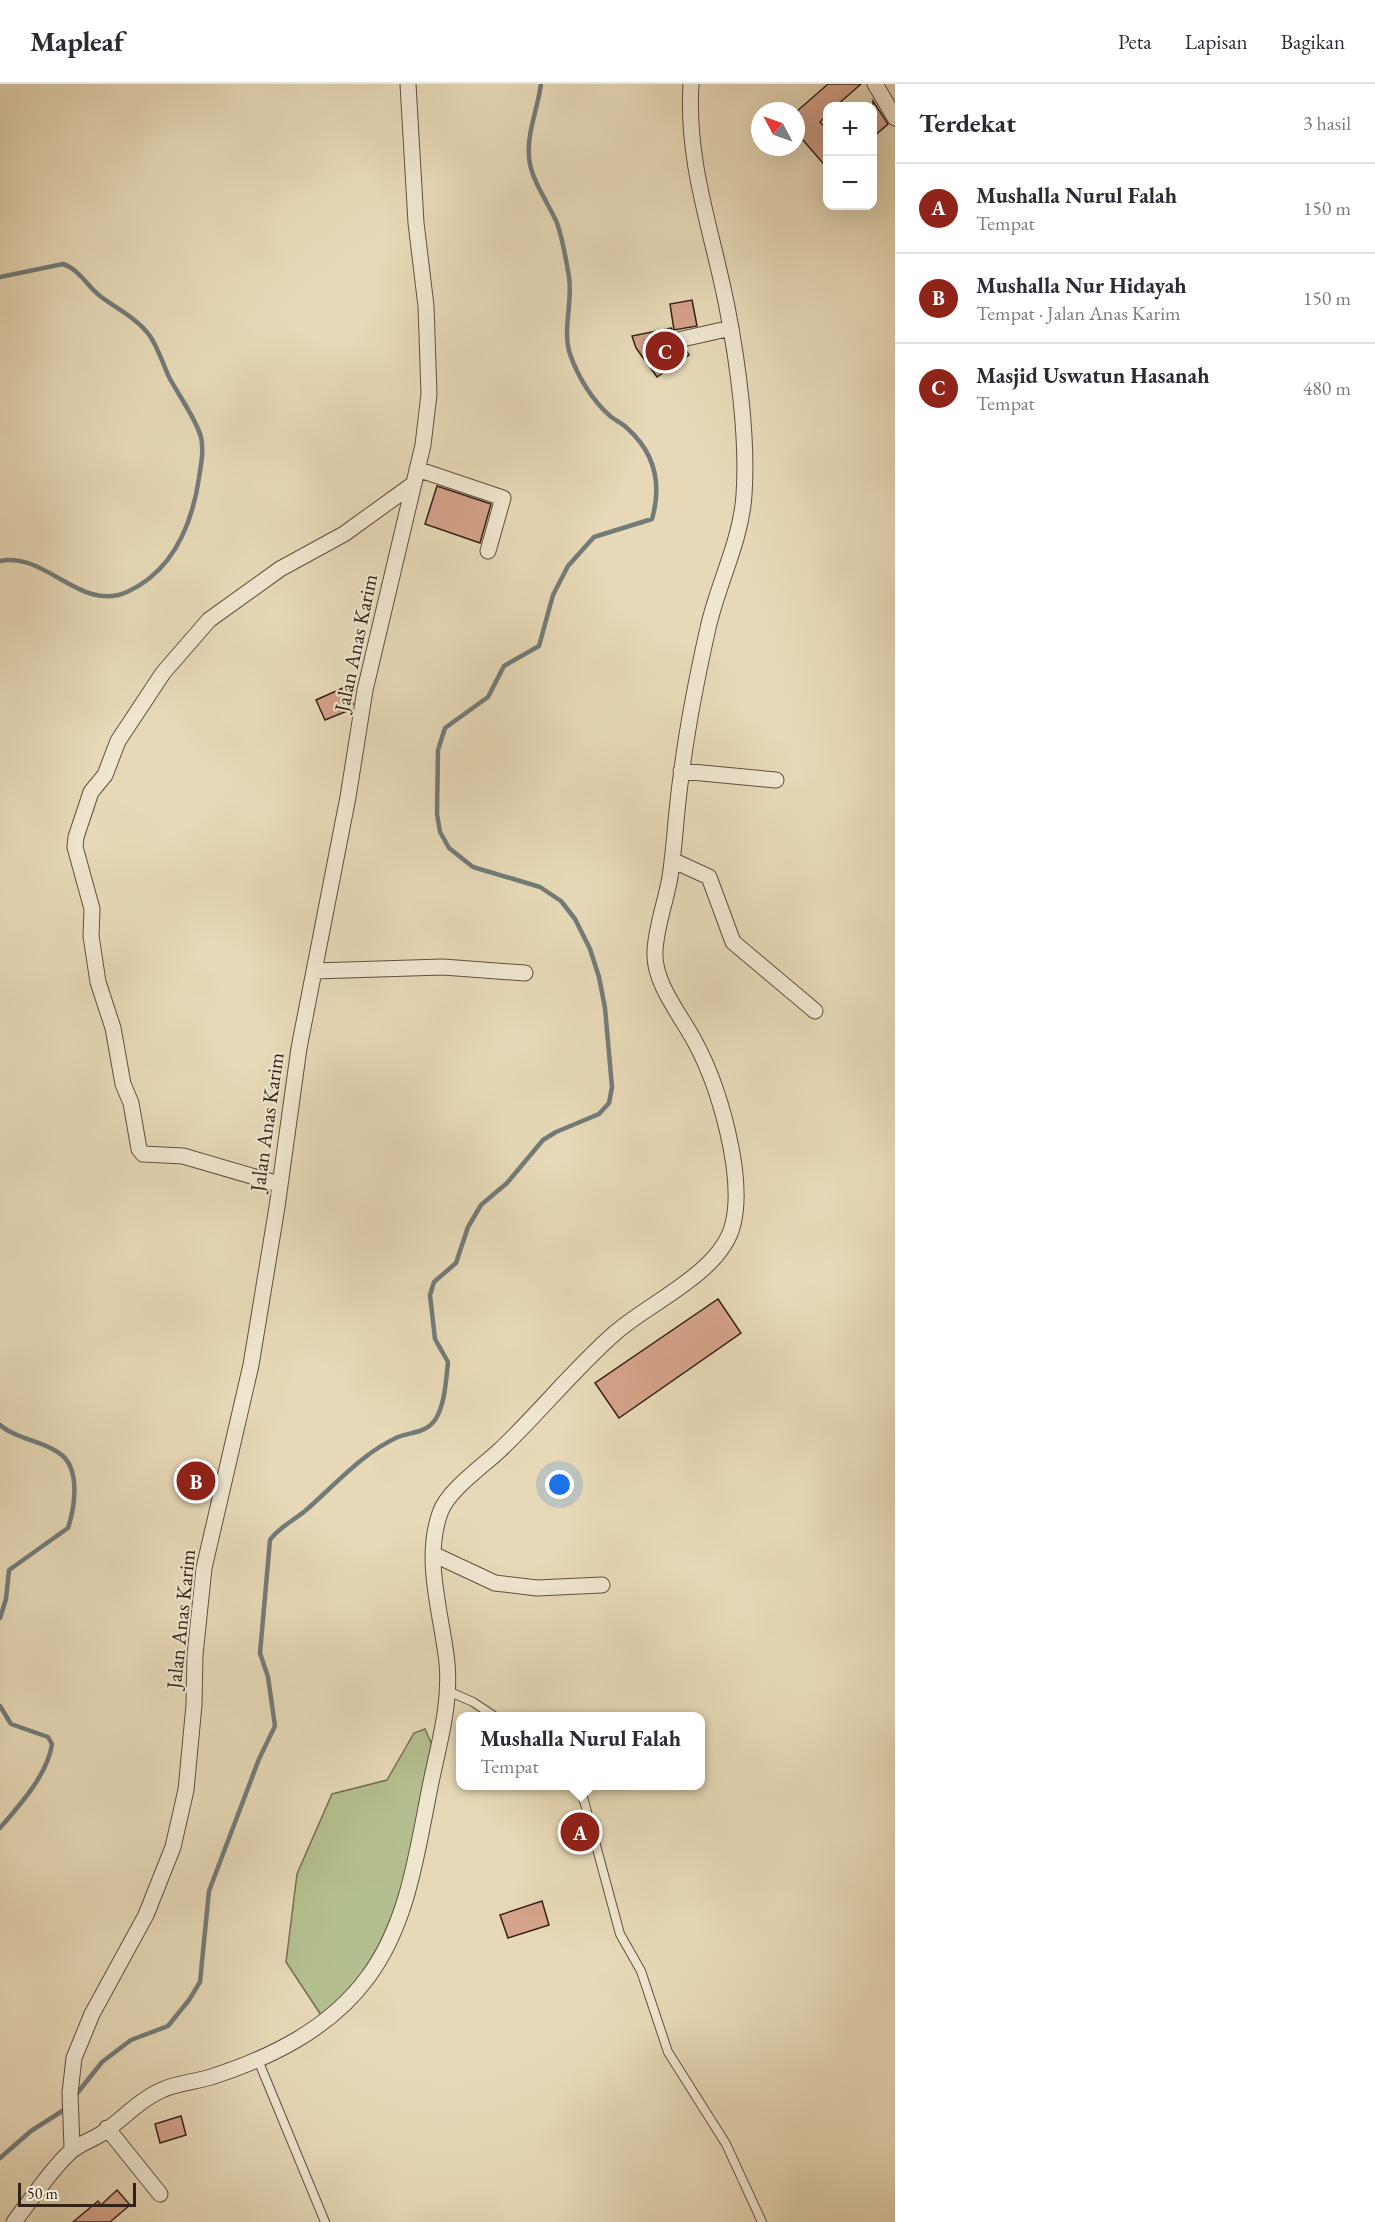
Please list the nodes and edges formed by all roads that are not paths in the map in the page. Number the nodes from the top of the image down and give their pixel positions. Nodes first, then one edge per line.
1 (408, 84) edge
2 (691, 84) edge
3 (875, 84) edge
4 (895, 118) edge
5 (731, 328) junction
6 (656, 345) dead end
7 (417, 468) junction
8 (412, 485) junction
9 (488, 551) dead end
10 (681, 771) junction
11 (776, 780) dead end
12 (672, 860) junction
13 (314, 971) junction
14 (525, 973) dead end
15 (815, 1011) dead end
16 (279, 1184) junction
17 (435, 1555) junction
18 (602, 1585) dead end
19 (448, 1691) junction
20 (488, 1712) edge
21 (581, 1790) edge
22 (258, 2060) junction
23 (107, 2128) junction
24 (72, 2148) junction
25 (160, 2194) dead end
26 (14, 2222) edge
27 (325, 2222) edge
28 (762, 2222) edge

1 - 7 street, Jalan Anas Karim
2 - 5 street
3 - 4 street
5 - 6 street
5 - 10 street
7 - 8 street, Jalan Anas Karim
7 - 9 street
8 - 13 street, Jalan Anas Karim
8 - 16 street
10 - 11 street
10 - 12 street
12 - 15 street
12 - 17 street
13 - 14 street
13 - 16 street, Jalan Anas Karim
16 - 24 street, Jalan Anas Karim
17 - 18 street
17 - 19 street
19 - 20 lane
19 - 22 street
21 - 28 lane
22 - 23 street
22 - 27 lane
23 - 24 street
23 - 25 street
24 - 26 street

